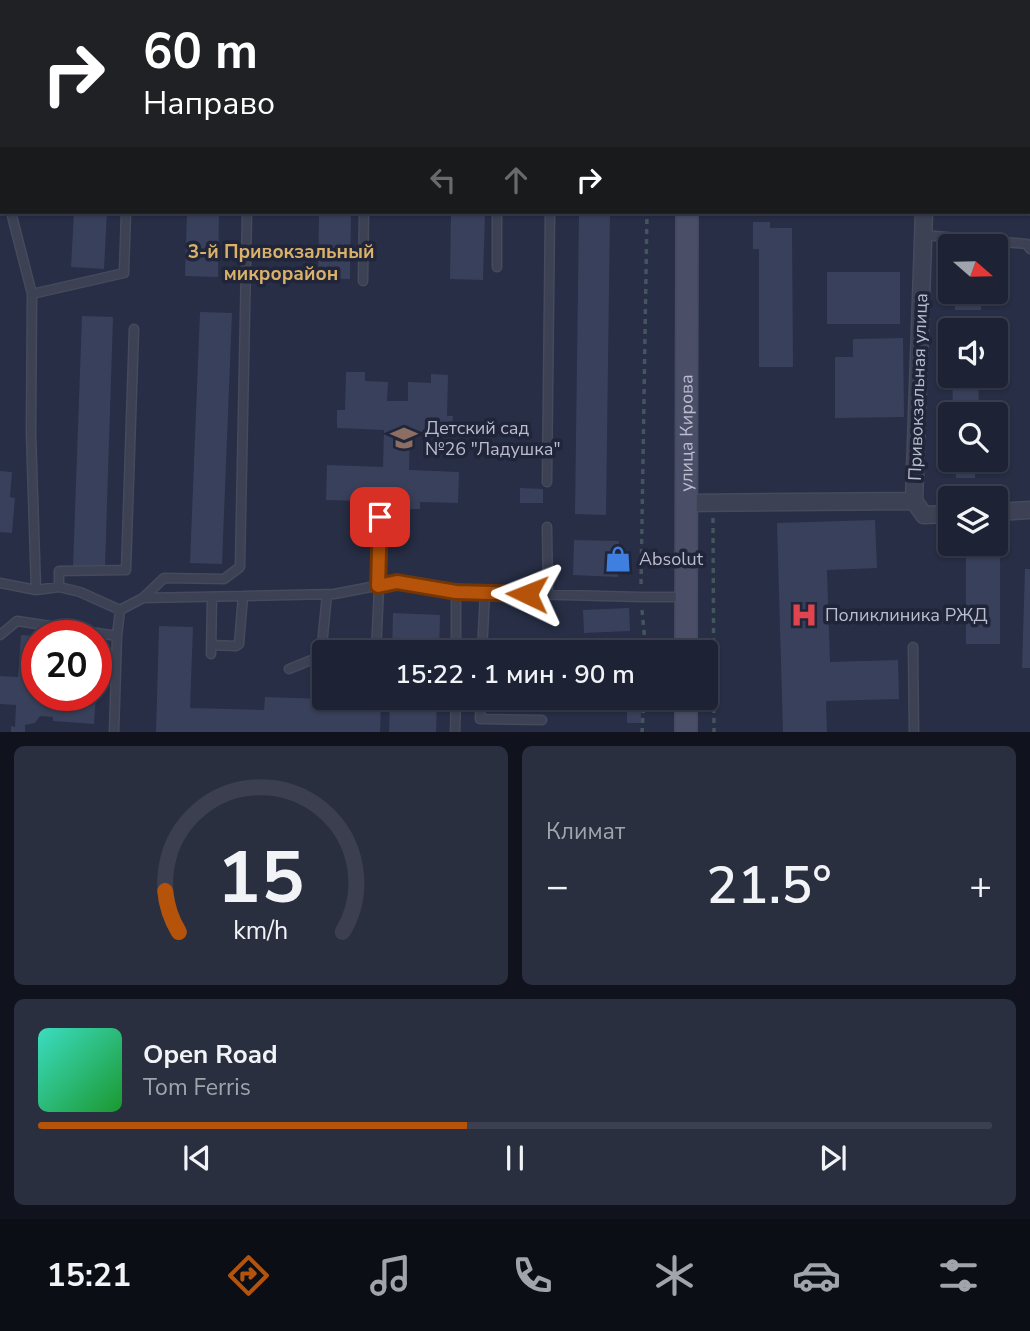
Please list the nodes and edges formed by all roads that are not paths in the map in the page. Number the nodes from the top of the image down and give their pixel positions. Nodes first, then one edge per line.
1 (12, 214) edge
2 (126, 214) edge
3 (247, 214) edge
4 (364, 214) edge
5 (498, 214) edge
6 (550, 214) edge
7 (687, 214) edge
8 (924, 214) edge
9 (924, 235) junction
10 (1030, 249) edge
11 (497, 267) dead end
12 (363, 281) dead end
13 (32, 294) junction
14 (134, 329) dead end
15 (547, 482) dead end
16 (914, 501) junction
17 (685, 503) junction
18 (1030, 510) edge
19 (1008, 511) edge
20 (938, 514) edge
21 (380, 517) dead end
22 (547, 527) dead end
23 (0, 583) edge
24 (378, 586) junction
25 (60, 587) junction
26 (36, 590) junction
27 (456, 592) junction
28 (485, 592) junction
29 (327, 594) junction
30 (548, 595) junction
31 (243, 596) junction
32 (212, 597) junction
33 (686, 597) junction
34 (143, 598) junction
35 (120, 610) junction
36 (0, 635) edge
37 (117, 636) junction
38 (376, 640) edge
39 (456, 640) edge
40 (483, 640) edge
41 (686, 640) edge
42 (913, 647) dead end
43 (289, 669) dead end
44 (456, 710) edge
45 (480, 710) edge
46 (686, 710) edge
47 (542, 720) dead end
48 (114, 732) edge
49 (456, 732) edge
50 (686, 732) edge
51 (914, 732) edge

1 - 13 lane
2 - 13 lane
3 - 34 lane
4 - 12 lane
5 - 11 lane
6 - 15 lane
7 - 17 main road, улица Кирова
8 - 9 street, Привокзальная улица
9 - 10 lane
9 - 16 street, Привокзальная улица
13 - 26 lane
14 - 25 lane
16 - 17 street, Привокзальная улица
16 - 20 street
17 - 33 main road, улица Кирова
18 - 19 street
21 - 24 lane
22 - 30 lane
23 - 26 lane
24 - 27 lane
24 - 29 lane
24 - 38 lane
25 - 26 lane
25 - 35 lane
27 - 28 lane
27 - 39 lane
28 - 30 lane
28 - 40 lane
29 - 31 lane
29 - 43 lane
30 - 33 lane
31 - 32 lane
31 - 32 lane
32 - 34 lane
33 - 41 main road, улица Кирова
34 - 35 lane
35 - 37 lane
36 - 37 lane
37 - 48 lane
42 - 51 lane
44 - 49 lane
45 - 47 lane
46 - 50 main road

